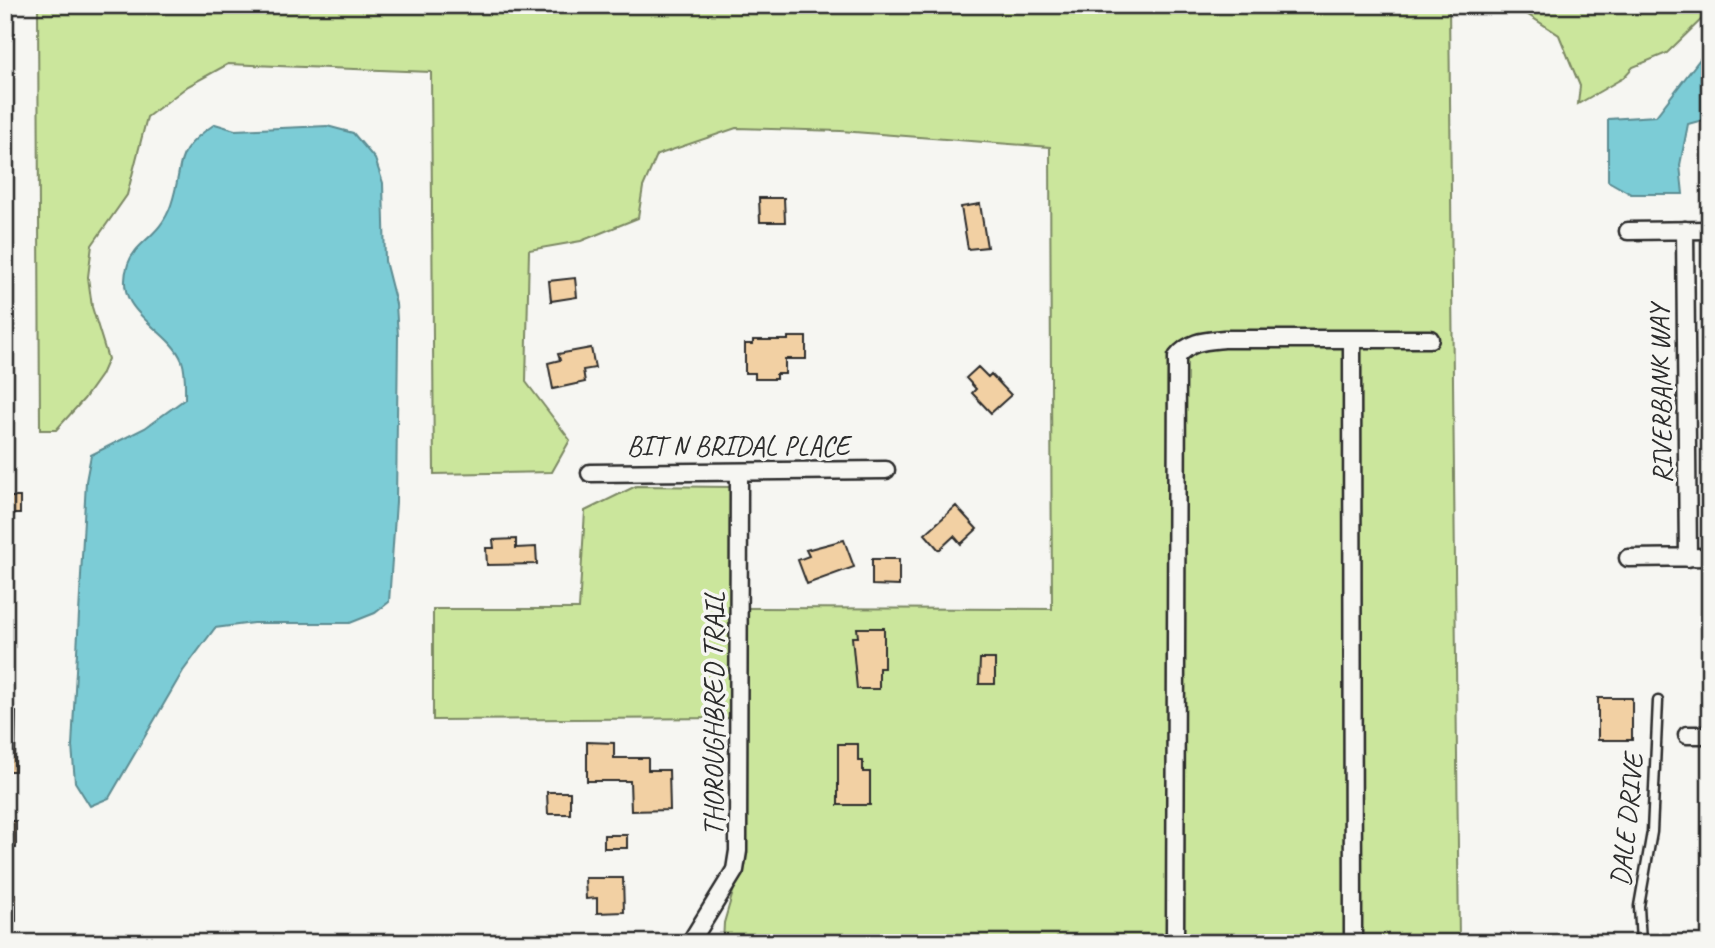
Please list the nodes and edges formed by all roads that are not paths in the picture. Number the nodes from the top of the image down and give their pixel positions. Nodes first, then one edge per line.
1 (1685, 230) junction
2 (1710, 230) edge
3 (1628, 231) dead end
4 (1352, 339) junction
5 (1430, 339) dead end
6 (886, 470) dead end
7 (590, 473) dead end
8 (739, 473) junction
9 (1710, 557) edge
10 (1628, 558) dead end
11 (1688, 558) junction
12 (1658, 701) dead end
13 (1687, 735) dead end
14 (1710, 735) edge
15 (690, 943) edge
16 (1175, 943) edge
17 (1353, 943) edge
18 (1640, 943) edge

1 - 2 street
1 - 3 street
1 - 11 street, RIVERBANK WAY
4 - 5 street
4 - 16 street
4 - 17 street
6 - 8 street, BIT N BRIDAL PLACE
7 - 8 street, BIT N BRIDAL PLACE
8 - 15 street, THOROUGHBRED TRAIL
9 - 11 street
10 - 11 street
12 - 18 lane, DALE DRIVE
13 - 14 street

